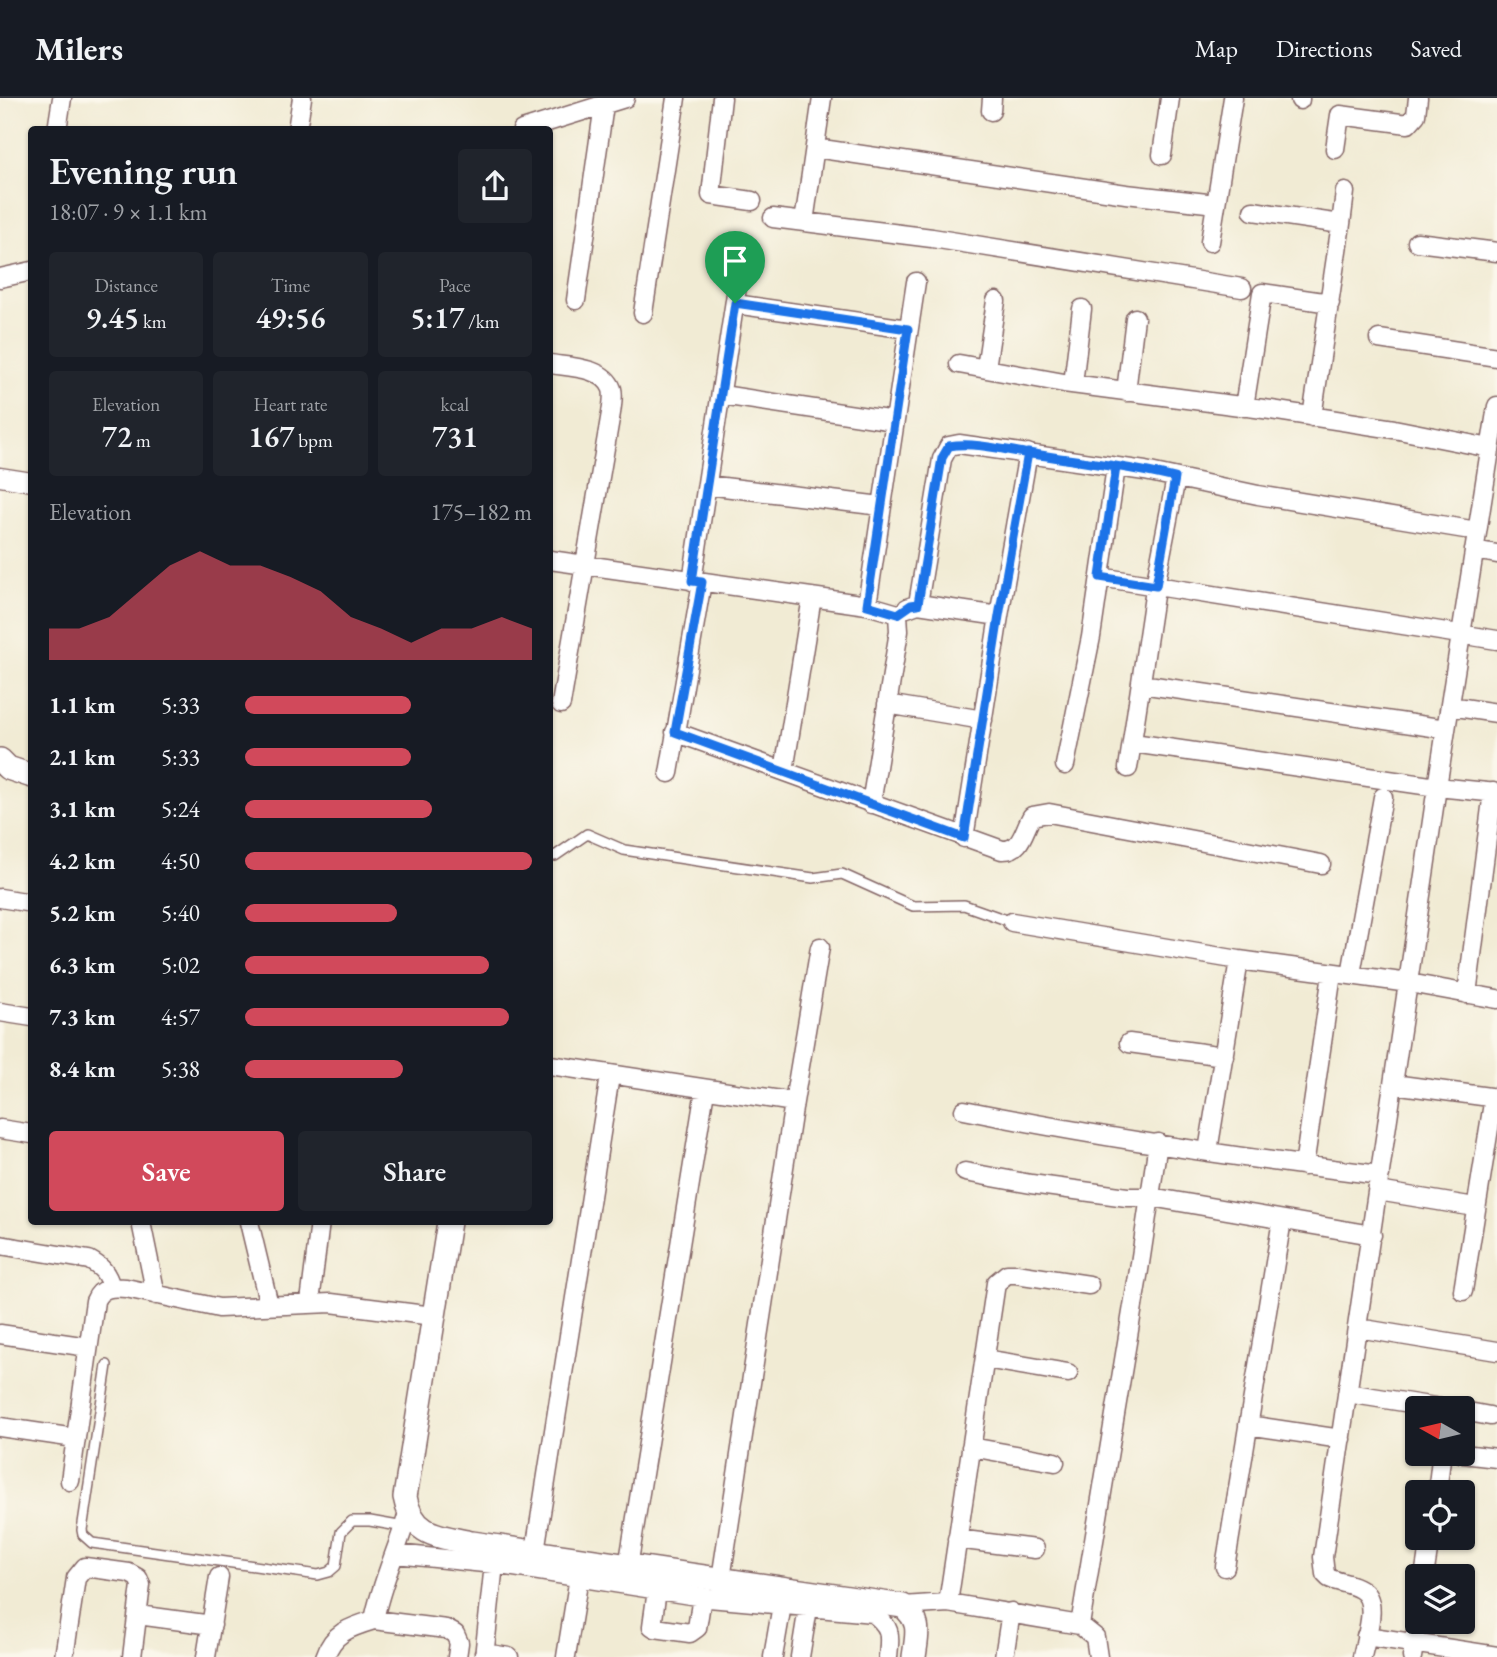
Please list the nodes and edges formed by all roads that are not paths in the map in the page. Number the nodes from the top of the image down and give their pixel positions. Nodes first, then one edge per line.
1 (62, 98) edge
2 (302, 98) edge
3 (625, 98) edge
4 (676, 98) edge
5 (722, 98) edge
6 (822, 98) edge
7 (1170, 98) edge
8 (1233, 98) edge
9 (1418, 98) edge
10 (604, 104) junction
11 (58, 126) edge
12 (298, 126) edge
13 (535, 126) edge
14 (815, 148) junction
15 (1335, 149) dead end
16 (1162, 155) dead end
17 (1345, 192) dead end
18 (752, 201) dead end
19 (1216, 204) junction
20 (1253, 211) dead end
21 (774, 218) dead end
22 (804, 222) junction
23 (1341, 224) junction
24 (1210, 242) dead end
25 (1417, 242) dead end
26 (1497, 252) edge
27 (28, 272) edge
28 (739, 274) dead end
29 (0, 278) edge
30 (916, 282) dead end
31 (1242, 288) dead end
32 (576, 300) dead end
33 (996, 301) dead end
34 (735, 303) junction
35 (1330, 303) junction
36 (1082, 309) dead end
37 (643, 313) dead end
38 (1135, 318) dead end
39 (908, 329) junction
40 (1379, 338) dead end
41 (1497, 357) edge
42 (959, 364) dead end
43 (553, 365) edge
44 (985, 368) junction
45 (1073, 384) junction
46 (1126, 392) junction
47 (722, 395) junction
48 (1497, 406) edge
49 (1244, 407) junction
50 (1312, 417) junction
51 (894, 421) junction
52 (1028, 453) junction
53 (1492, 457) edge
54 (1116, 467) junction
55 (0, 477) edge
56 (1175, 478) junction
57 (28, 481) edge
58 (707, 485) junction
59 (881, 506) junction
60 (1477, 531) junction
61 (1474, 551) junction
62 (1497, 554) edge
63 (553, 560) edge
64 (585, 565) junction
65 (1100, 577) junction
66 (697, 581) junction
67 (1156, 586) junction
68 (811, 597) junction
69 (918, 604) junction
70 (867, 605) junction
71 (898, 614) junction
72 (999, 616) junction
73 (1461, 633) junction
74 (1497, 640) edge
75 (1141, 684) junction
76 (561, 704) dead end
77 (887, 704) junction
78 (1450, 706) junction
79 (1497, 713) edge
80 (983, 720) junction
81 (1446, 729) junction
82 (675, 732) junction
83 (1133, 743) junction
84 (0, 760) edge
85 (1065, 765) dead end
86 (1128, 768) dead end
87 (784, 771) junction
88 (669, 773) dead end
89 (28, 775) edge
90 (1437, 787) junction
91 (1495, 792) edge
92 (1383, 797) dead end
93 (871, 804) junction
94 (964, 838) junction
95 (553, 856) edge
96 (1321, 864) dead end
97 (0, 898) edge
98 (28, 902) edge
99 (1012, 922) joint
100 (820, 947) dead end
101 (1239, 960) junction
102 (1332, 974) junction
103 (1351, 974) junction
104 (1409, 983) junction
105 (1467, 994) junction
106 (1497, 999) edge
107 (0, 1012) edge
108 (28, 1016) edge
109 (1129, 1043) dead end
110 (1224, 1056) junction
111 (553, 1066) edge
112 (610, 1076) junction
113 (1393, 1084) junction
114 (705, 1090) junction
115 (1495, 1098) edge
116 (794, 1102) junction
117 (964, 1110) dead end
118 (0, 1129) edge
119 (28, 1133) edge
120 (1158, 1143) junction
121 (1208, 1151) junction
122 (1304, 1166) junction
123 (965, 1172) dead end
124 (1379, 1183) junction
125 (1151, 1197) junction
126 (1475, 1207) junction
127 (1282, 1220) junction
128 (142, 1225) edge
129 (250, 1225) edge
130 (320, 1225) edge
131 (448, 1225) edge
132 (1372, 1235) junction
133 (0, 1245) edge
134 (1089, 1285) dead end
135 (111, 1286) junction
136 (1462, 1290) dead end
137 (156, 1294) junction
138 (310, 1302) junction
139 (269, 1305) junction
140 (433, 1316) junction
141 (1358, 1328) junction
142 (0, 1334) edge
143 (88, 1348) junction
144 (1497, 1351) edge
145 (985, 1359) junction
146 (107, 1365) dead end
147 (1069, 1373) dead end
148 (1347, 1393) junction
149 (1405, 1402) edge
150 (1475, 1413) edge
151 (1490, 1416) dead end
152 (1248, 1425) junction
153 (0, 1427) edge
154 (75, 1438) junction
155 (1341, 1439) junction
156 (971, 1447) junction
157 (1475, 1455) edge
158 (1497, 1458) edge
159 (1055, 1462) dead end
160 (70, 1481) dead end
161 (406, 1520) junction
162 (957, 1539) junction
163 (1035, 1549) dead end
164 (535, 1551) junction
165 (396, 1554) junction
166 (494, 1564) junction
167 (628, 1567) junction
168 (1225, 1567) dead end
169 (219, 1577) dead end
170 (579, 1577) junction
171 (721, 1579) junction
172 (657, 1590) junction
173 (702, 1597) junction
174 (948, 1603) junction
175 (782, 1605) junction
176 (903, 1606) junction
177 (808, 1608) junction
178 (1011, 1612) junction
179 (138, 1615) junction
180 (374, 1620) junction
181 (212, 1625) junction
182 (1080, 1625) junction
183 (1366, 1636) junction
184 (1413, 1650) edge
185 (484, 1655) edge
186 (1497, 1656) edge
187 (64, 1657) edge
188 (132, 1657) edge
189 (206, 1657) edge
190 (325, 1657) edge
191 (457, 1657) edge
192 (509, 1657) edge
193 (566, 1657) edge
194 (773, 1657) edge
195 (800, 1657) edge
196 (888, 1657) edge
197 (914, 1657) edge
198 (1004, 1657) edge
199 (1098, 1657) edge
200 (1362, 1657) edge

1 - 11 street
2 - 12 street
3 - 10 street
4 - 37 street
5 - 18 street
6 - 14 street
7 - 16 street
8 - 19 street
9 - 15 street
10 - 13 street
10 - 32 street
14 - 19 street
14 - 22 street
17 - 23 street
19 - 24 street
20 - 23 street
21 - 22 street
22 - 31 street
23 - 35 street
25 - 26 street
27 - 29 street
28 - 34 street
30 - 39 street
33 - 44 street
34 - 39 street
34 - 47 street
35 - 49 street
35 - 50 street
36 - 45 street
38 - 46 street
39 - 51 street
40 - 41 street
42 - 44 street
43 - 64 street
44 - 45 street
45 - 46 street
46 - 49 street
47 - 51 street
47 - 58 street
48 - 53 street
49 - 50 street
50 - 53 street
51 - 59 street
52 - 54 street
52 - 69 street
52 - 72 street
53 - 60 street
54 - 56 street
54 - 65 street
55 - 57 street
56 - 60 street
56 - 67 street
58 - 59 street
58 - 66 street
59 - 70 street
60 - 61 street
61 - 62 street
61 - 73 street
63 - 64 street
64 - 66 street
64 - 76 street
65 - 67 street
65 - 85 street
66 - 68 street
66 - 82 street
67 - 73 street
67 - 75 street
68 - 70 street
68 - 87 street
69 - 71 street
69 - 72 street
70 - 71 street
71 - 77 street
72 - 80 street
73 - 74 street
73 - 78 street
75 - 81 street
75 - 83 street
77 - 80 street
77 - 93 street
78 - 79 street
78 - 81 street
80 - 94 street
81 - 90 street
82 - 87 street
82 - 88 street
83 - 86 street
83 - 90 street
84 - 89 street
87 - 93 street
90 - 91 street
90 - 104 street
91 - 105 street
92 - 103 street
93 - 94 street
94 - 96 street
95 - 99 lane
97 - 98 street
99 - 101 street
100 - 116 street
101 - 102 street
101 - 110 street
102 - 103 street
102 - 122 street
103 - 104 street
104 - 105 street
104 - 113 street
105 - 106 street
107 - 108 street
109 - 110 street
110 - 121 street
111 - 112 street
112 - 114 street
112 - 164 street
113 - 115 street
113 - 124 street
114 - 116 street
114 - 167 street
115 - 126 street
116 - 171 street
117 - 120 street
118 - 119 street
120 - 121 street
120 - 125 street
121 - 122 street
122 - 124 street
123 - 125 street
124 - 126 street
124 - 132 street
125 - 127 street
125 - 182 street
126 - 136 street
127 - 132 street
127 - 152 street
128 - 137 street
129 - 139 street
130 - 138 street
131 - 140 street
132 - 141 street
133 - 135 street
134 - 145 street
135 - 137 street
135 - 143 street
137 - 139 street
138 - 139 street
138 - 140 street
140 - 161 street
141 - 144 street
141 - 148 street
142 - 143 street
143 - 154 street
145 - 147 street
145 - 156 street
146 - 161 lane
148 - 149 street
148 - 155 street
150 - 151 street
152 - 155 street
152 - 168 street
153 - 154 street
154 - 160 street
155 - 183 street
156 - 159 street
156 - 162 street
157 - 158 street
161 - 164 street
161 - 165 street
162 - 163 street
162 - 174 street
164 - 167 street
165 - 166 street
165 - 180 street
166 - 170 street
166 - 185 street
167 - 171 street
169 - 181 street
170 - 172 street
170 - 193 street
171 - 176 street
172 - 173 street
172 - 173 street
173 - 175 street
174 - 176 street
174 - 178 street
175 - 177 street
175 - 194 street
176 - 197 street
177 - 195 street
177 - 196 street
178 - 182 street
178 - 198 street
179 - 181 street
179 - 187 street
179 - 188 street
180 - 190 street
180 - 191 street
181 - 189 street
182 - 199 street
183 - 184 street
183 - 200 street
184 - 186 street
185 - 192 street

